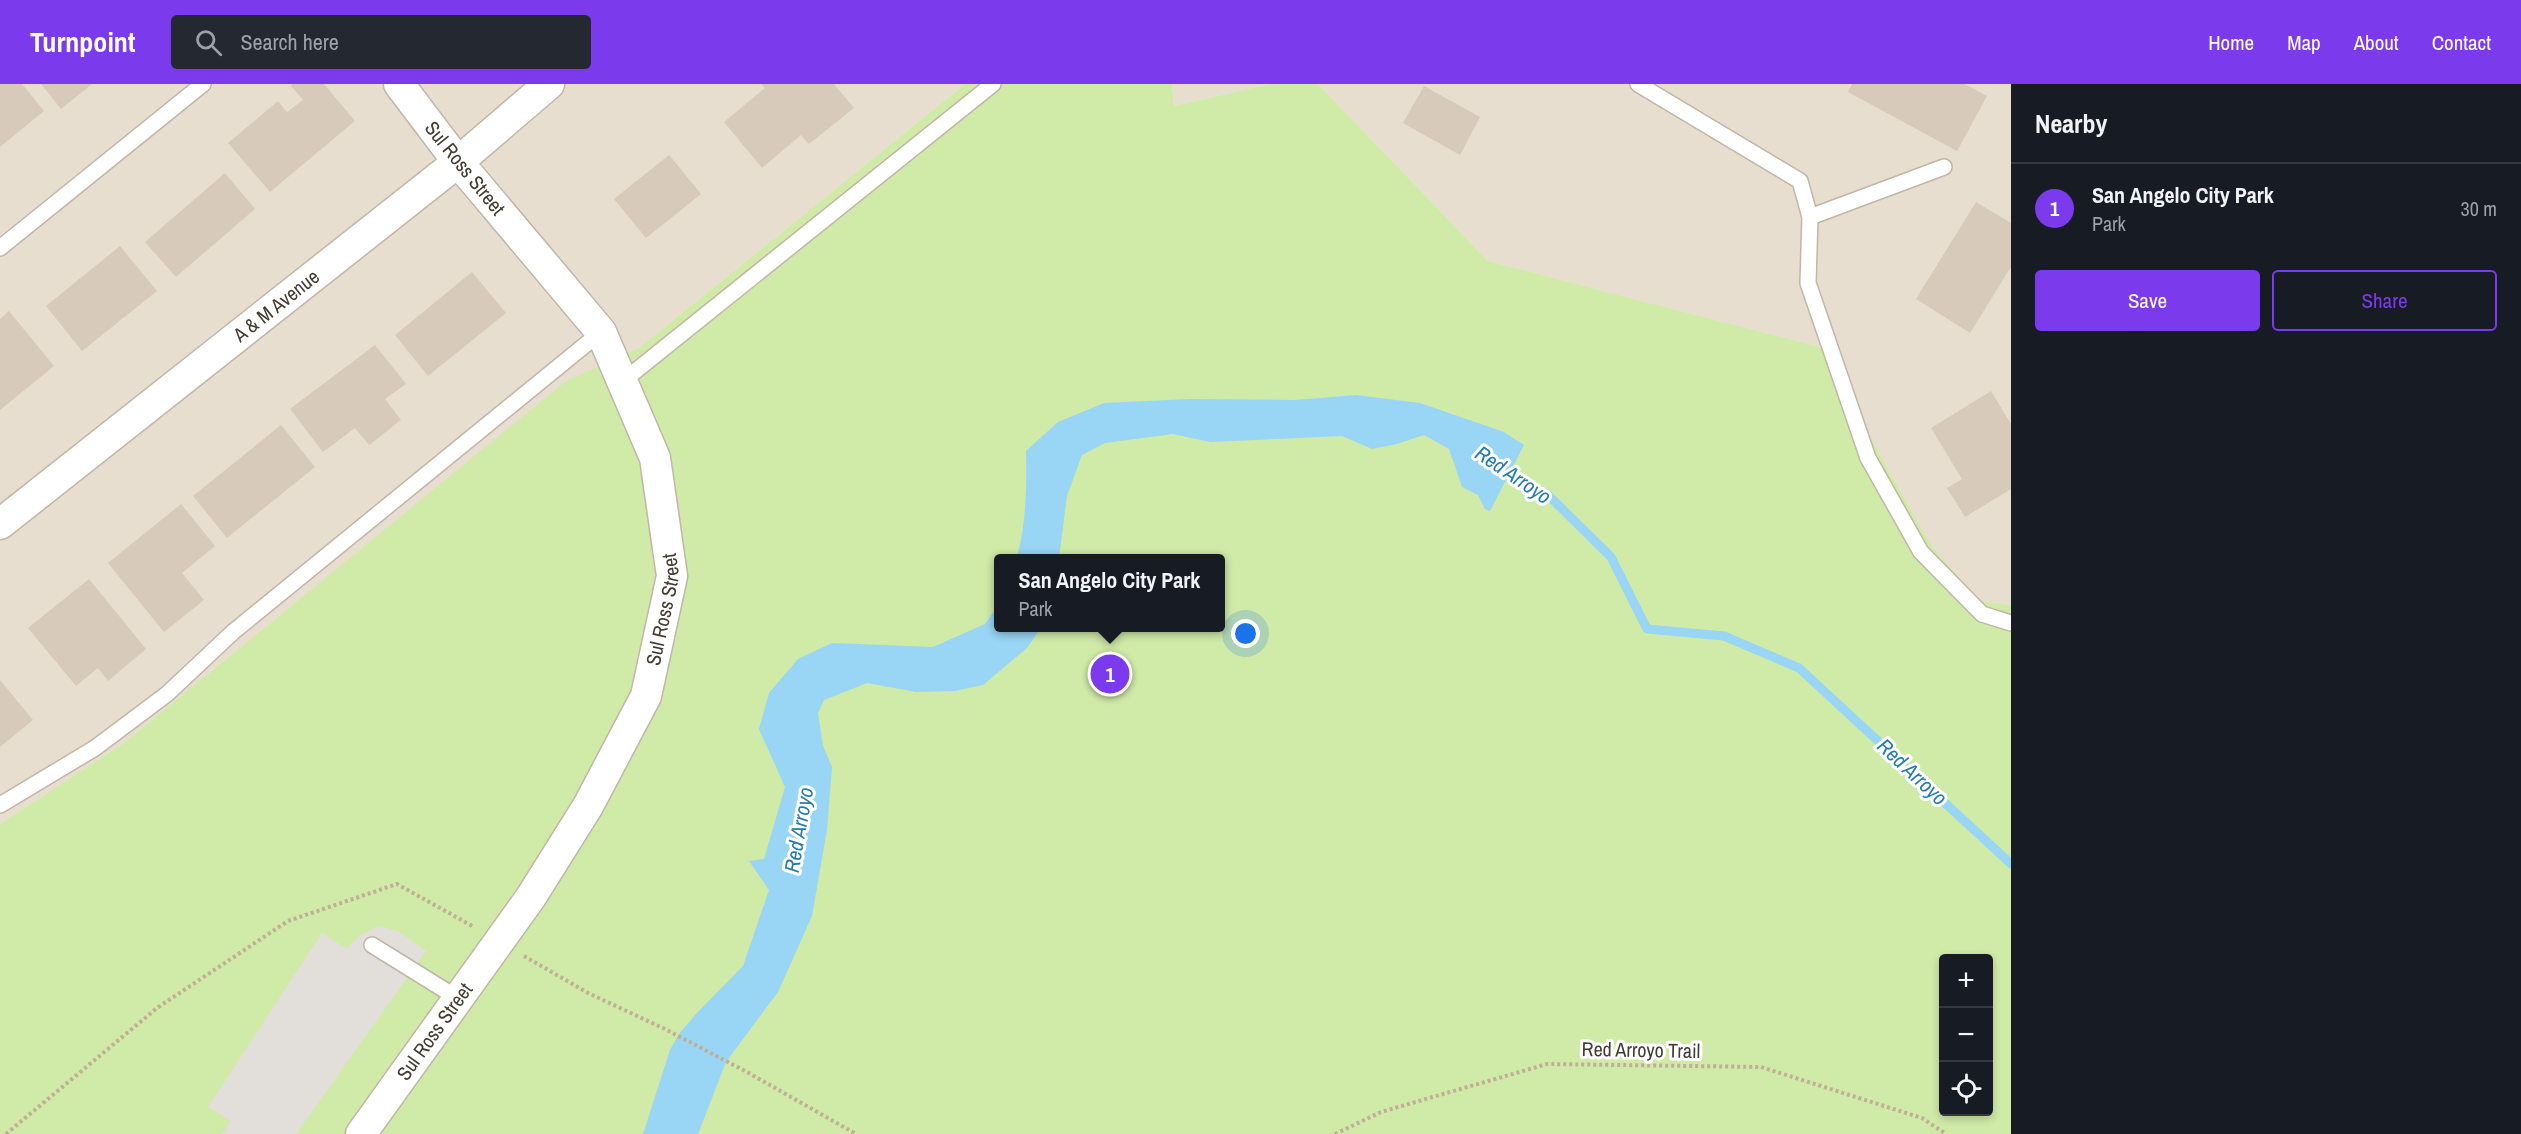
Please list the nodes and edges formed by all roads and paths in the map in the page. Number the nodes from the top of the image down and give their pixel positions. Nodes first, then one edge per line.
1 (203, 84) edge
2 (399, 84) edge
3 (549, 84) edge
4 (993, 84) edge
5 (1638, 84) edge
6 (458, 162) junction
7 (1944, 167) dead end
8 (1810, 217) junction
9 (0, 248) edge
10 (601, 332) junction
11 (622, 381) junction
12 (0, 524) edge
13 (2011, 623) edge
14 (0, 805) edge
15 (499, 941) junction
16 (372, 945) dead end
17 (459, 999) junction
18 (6, 1134) edge
19 (361, 1134) edge
20 (856, 1134) edge
21 (1335, 1134) edge
22 (1946, 1134) edge

1 - 9 lane
2 - 6 street, Sul Ross Street
3 - 6 street, A & M Avenue
4 - 11 lane
5 - 8 lane
6 - 10 street, Sul Ross Street
6 - 12 street, A & M Avenue
7 - 8 lane
8 - 13 lane
10 - 11 street, Sul Ross Street
10 - 14 lane
11 - 15 street, Sul Ross Street
15 - 17 street, Sul Ross Street
15 - 18 path
15 - 20 path
16 - 17 lane
17 - 19 street, Sul Ross Street
21 - 22 path, Red Arroyo Trail

